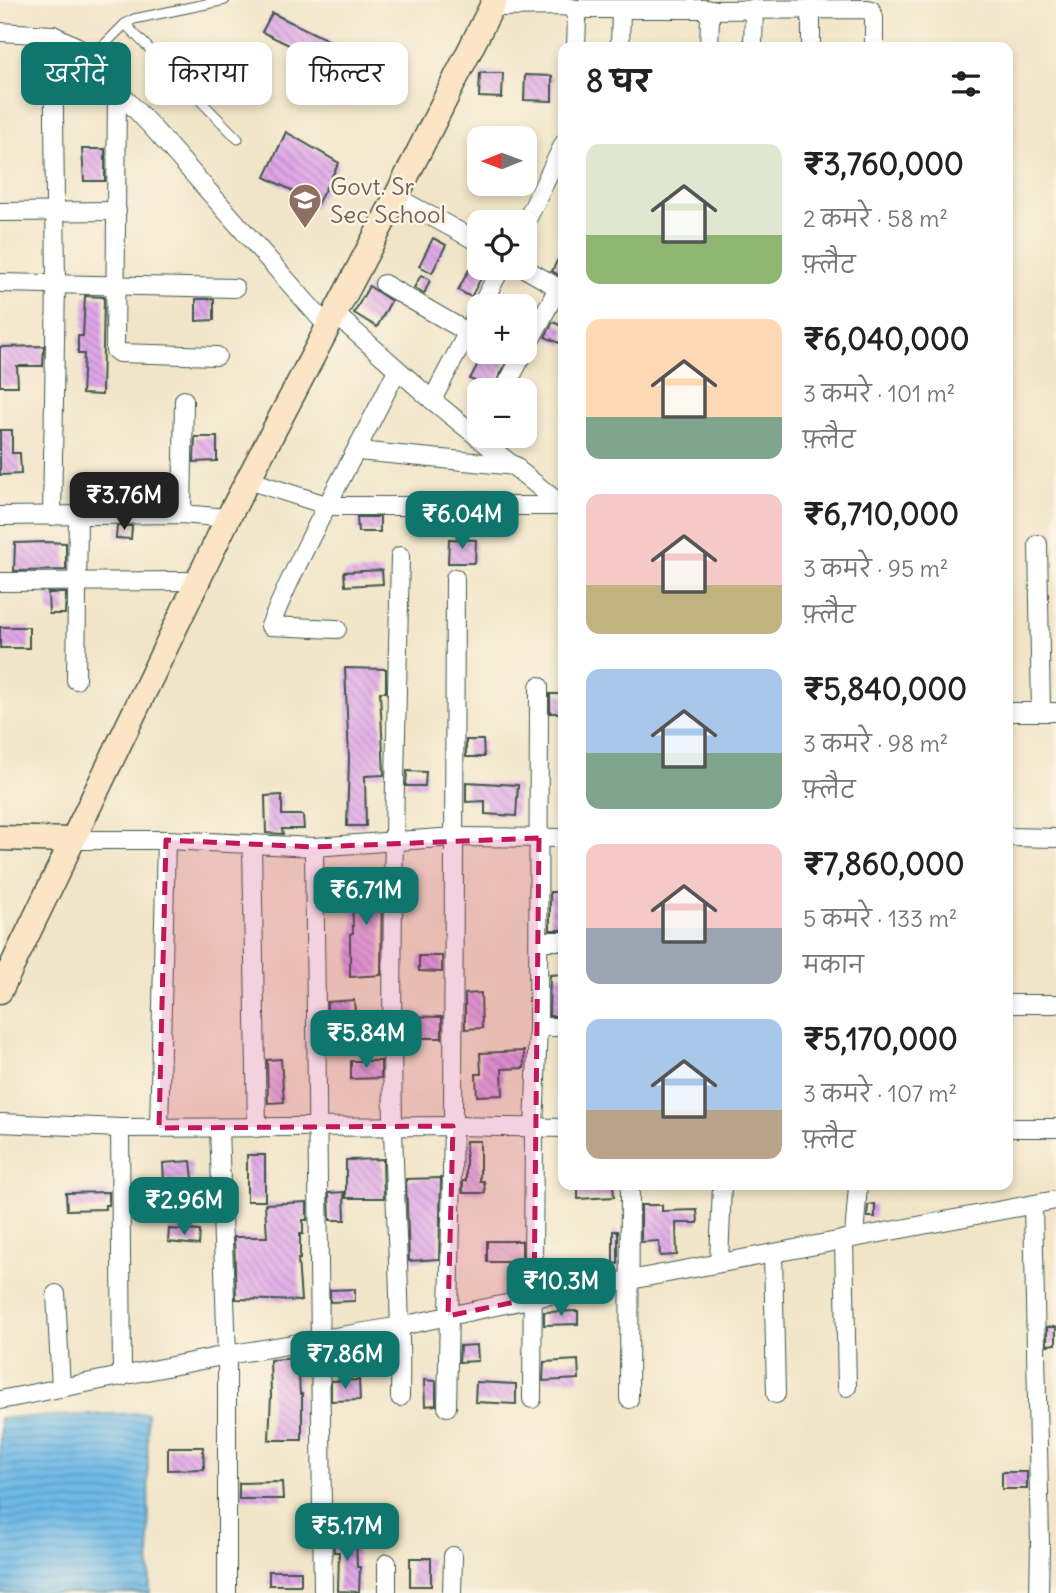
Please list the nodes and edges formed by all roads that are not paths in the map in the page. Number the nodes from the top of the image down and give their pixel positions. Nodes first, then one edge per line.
1 (225, 0) edge
2 (493, 4) edge
3 (754, 8) junction
4 (575, 9) junction
5 (621, 9) junction
6 (811, 9) junction
7 (707, 10) junction
8 (125, 24) junction
9 (0, 32) edge
10 (53, 35) junction
11 (71, 42) edge
12 (107, 42) edge
13 (576, 42) edge
14 (620, 42) edge
15 (709, 42) edge
16 (753, 42) edge
17 (811, 42) edge
18 (874, 42) edge
19 (131, 104) edge
20 (117, 105) edge
21 (239, 139) dead end
22 (558, 155) edge
23 (396, 197) junction
24 (532, 210) edge
25 (117, 211) junction
26 (0, 212) edge
27 (55, 212) junction
28 (467, 236) edge
29 (537, 276) edge
30 (56, 282) junction
31 (0, 283) edge
32 (384, 284) dead end
33 (117, 286) junction
34 (235, 288) dead end
35 (558, 288) edge
36 (558, 295) edge
37 (330, 319) junction
38 (537, 331) edge
39 (467, 332) joint
40 (217, 356) dead end
41 (397, 370) junction
42 (184, 400) dead end
43 (432, 400) junction
44 (467, 428) edge
45 (493, 448) edge
46 (358, 451) junction
47 (516, 466) junction
48 (248, 480) junction
49 (558, 502) edge
50 (329, 506) junction
51 (558, 506) edge
52 (78, 514) junction
53 (182, 514) junction
54 (0, 516) edge
55 (52, 516) junction
56 (228, 518) junction
57 (1038, 544) dead end
58 (400, 556) dead end
59 (455, 578) dead end
60 (198, 581) junction
61 (0, 582) edge
62 (77, 582) junction
63 (337, 629) dead end
64 (76, 680) dead end
65 (539, 686) dead end
66 (1013, 712) edge
67 (1048, 712) edge
68 (454, 837) junction
69 (1013, 837) edge
70 (0, 838) edge
71 (539, 838) junction
72 (558, 838) edge
73 (1056, 838) edge
74 (72, 840) junction
75 (166, 840) junction
76 (394, 840) junction
77 (252, 844) junction
78 (314, 847) junction
79 (558, 940) edge
80 (539, 941) junction
81 (0, 991) edge
82 (1013, 1004) edge
83 (1056, 1004) edge
84 (538, 1027) junction
85 (558, 1027) edge
86 (0, 1123) edge
87 (319, 1126) junction
88 (453, 1126) junction
89 (120, 1128) junction
90 (159, 1128) junction
91 (219, 1128) junction
92 (257, 1128) junction
93 (393, 1128) junction
94 (558, 1128) edge
95 (1013, 1128) edge
96 (1056, 1128) edge
97 (534, 1129) junction
98 (630, 1190) edge
99 (722, 1190) edge
100 (857, 1190) edge
101 (1056, 1200) edge
102 (1033, 1205) junction
103 (849, 1238) junction
104 (773, 1254) junction
105 (719, 1263) junction
106 (631, 1279) junction
107 (56, 1294) dead end
108 (534, 1298) junction
109 (448, 1316) junction
110 (401, 1326) junction
111 (318, 1341) junction
112 (227, 1355) junction
113 (122, 1377) junction
114 (847, 1387) dead end
115 (61, 1388) junction
116 (776, 1394) dead end
117 (400, 1397) dead end
118 (532, 1399) dead end
119 (629, 1399) dead end
120 (0, 1400) edge
121 (447, 1407) dead end
122 (1048, 1543) edge
123 (453, 1556) dead end
124 (387, 1563) dead end
125 (227, 1593) edge
126 (323, 1593) edge
127 (387, 1593) edge
128 (452, 1593) edge
129 (1039, 1593) edge

1 - 8 lane
2 - 4 street
2 - 23 street
3 - 6 street
3 - 7 street
3 - 16 street
4 - 5 street
4 - 13 street
5 - 7 street
5 - 14 street
6 - 17 street
6 - 18 street
7 - 15 street
8 - 12 lane
8 - 21 lane
9 - 10 street
10 - 11 street
10 - 27 street
19 - 37 street
20 - 25 street
22 - 24 street
23 - 28 street
23 - 37 street
25 - 27 street
25 - 33 street
26 - 27 street
27 - 30 street
29 - 35 street
30 - 31 street
30 - 33 street
30 - 55 street
32 - 39 street
33 - 34 street
33 - 40 street
36 - 38 street
37 - 41 street
37 - 48 street
39 - 43 street
41 - 43 street
41 - 46 street
42 - 53 street
43 - 44 street
45 - 47 street
46 - 47 street
46 - 50 street
47 - 49 street
48 - 50 street
48 - 56 street
50 - 51 street
50 - 63 street
52 - 53 street
52 - 55 street
52 - 62 street
53 - 56 street
54 - 55 street
56 - 60 street
57 - 67 street
58 - 76 street
59 - 68 street
60 - 62 street
60 - 74 street
61 - 62 street
62 - 64 street
65 - 71 street
66 - 67 street
68 - 71 street
68 - 76 street
68 - 88 street
69 - 73 street
70 - 74 street
71 - 72 street
71 - 80 street
74 - 75 street
74 - 81 street
75 - 77 street
75 - 90 street
76 - 78 street
76 - 93 street
77 - 78 street
77 - 92 street
78 - 87 street
79 - 80 street
80 - 84 street
82 - 83 street
84 - 85 street
84 - 97 street
86 - 89 street
87 - 92 street
87 - 93 street
87 - 111 street
88 - 93 street
88 - 97 street
88 - 109 street
89 - 90 street
89 - 113 street
90 - 91 street
91 - 92 street
91 - 112 street
93 - 110 street
94 - 97 street
95 - 96 street
97 - 108 street
98 - 106 street
99 - 105 street
100 - 103 street
101 - 102 street
102 - 103 street
102 - 122 street
103 - 104 street
103 - 114 street
104 - 105 street
104 - 116 street
105 - 106 street
106 - 108 street
106 - 119 street
107 - 115 street
108 - 109 street
108 - 118 street
109 - 110 street
109 - 121 street
110 - 111 street
110 - 117 street
111 - 112 street
111 - 126 street
112 - 113 street
112 - 125 street
113 - 115 street
115 - 120 street
122 - 129 street
123 - 128 street
124 - 127 street

